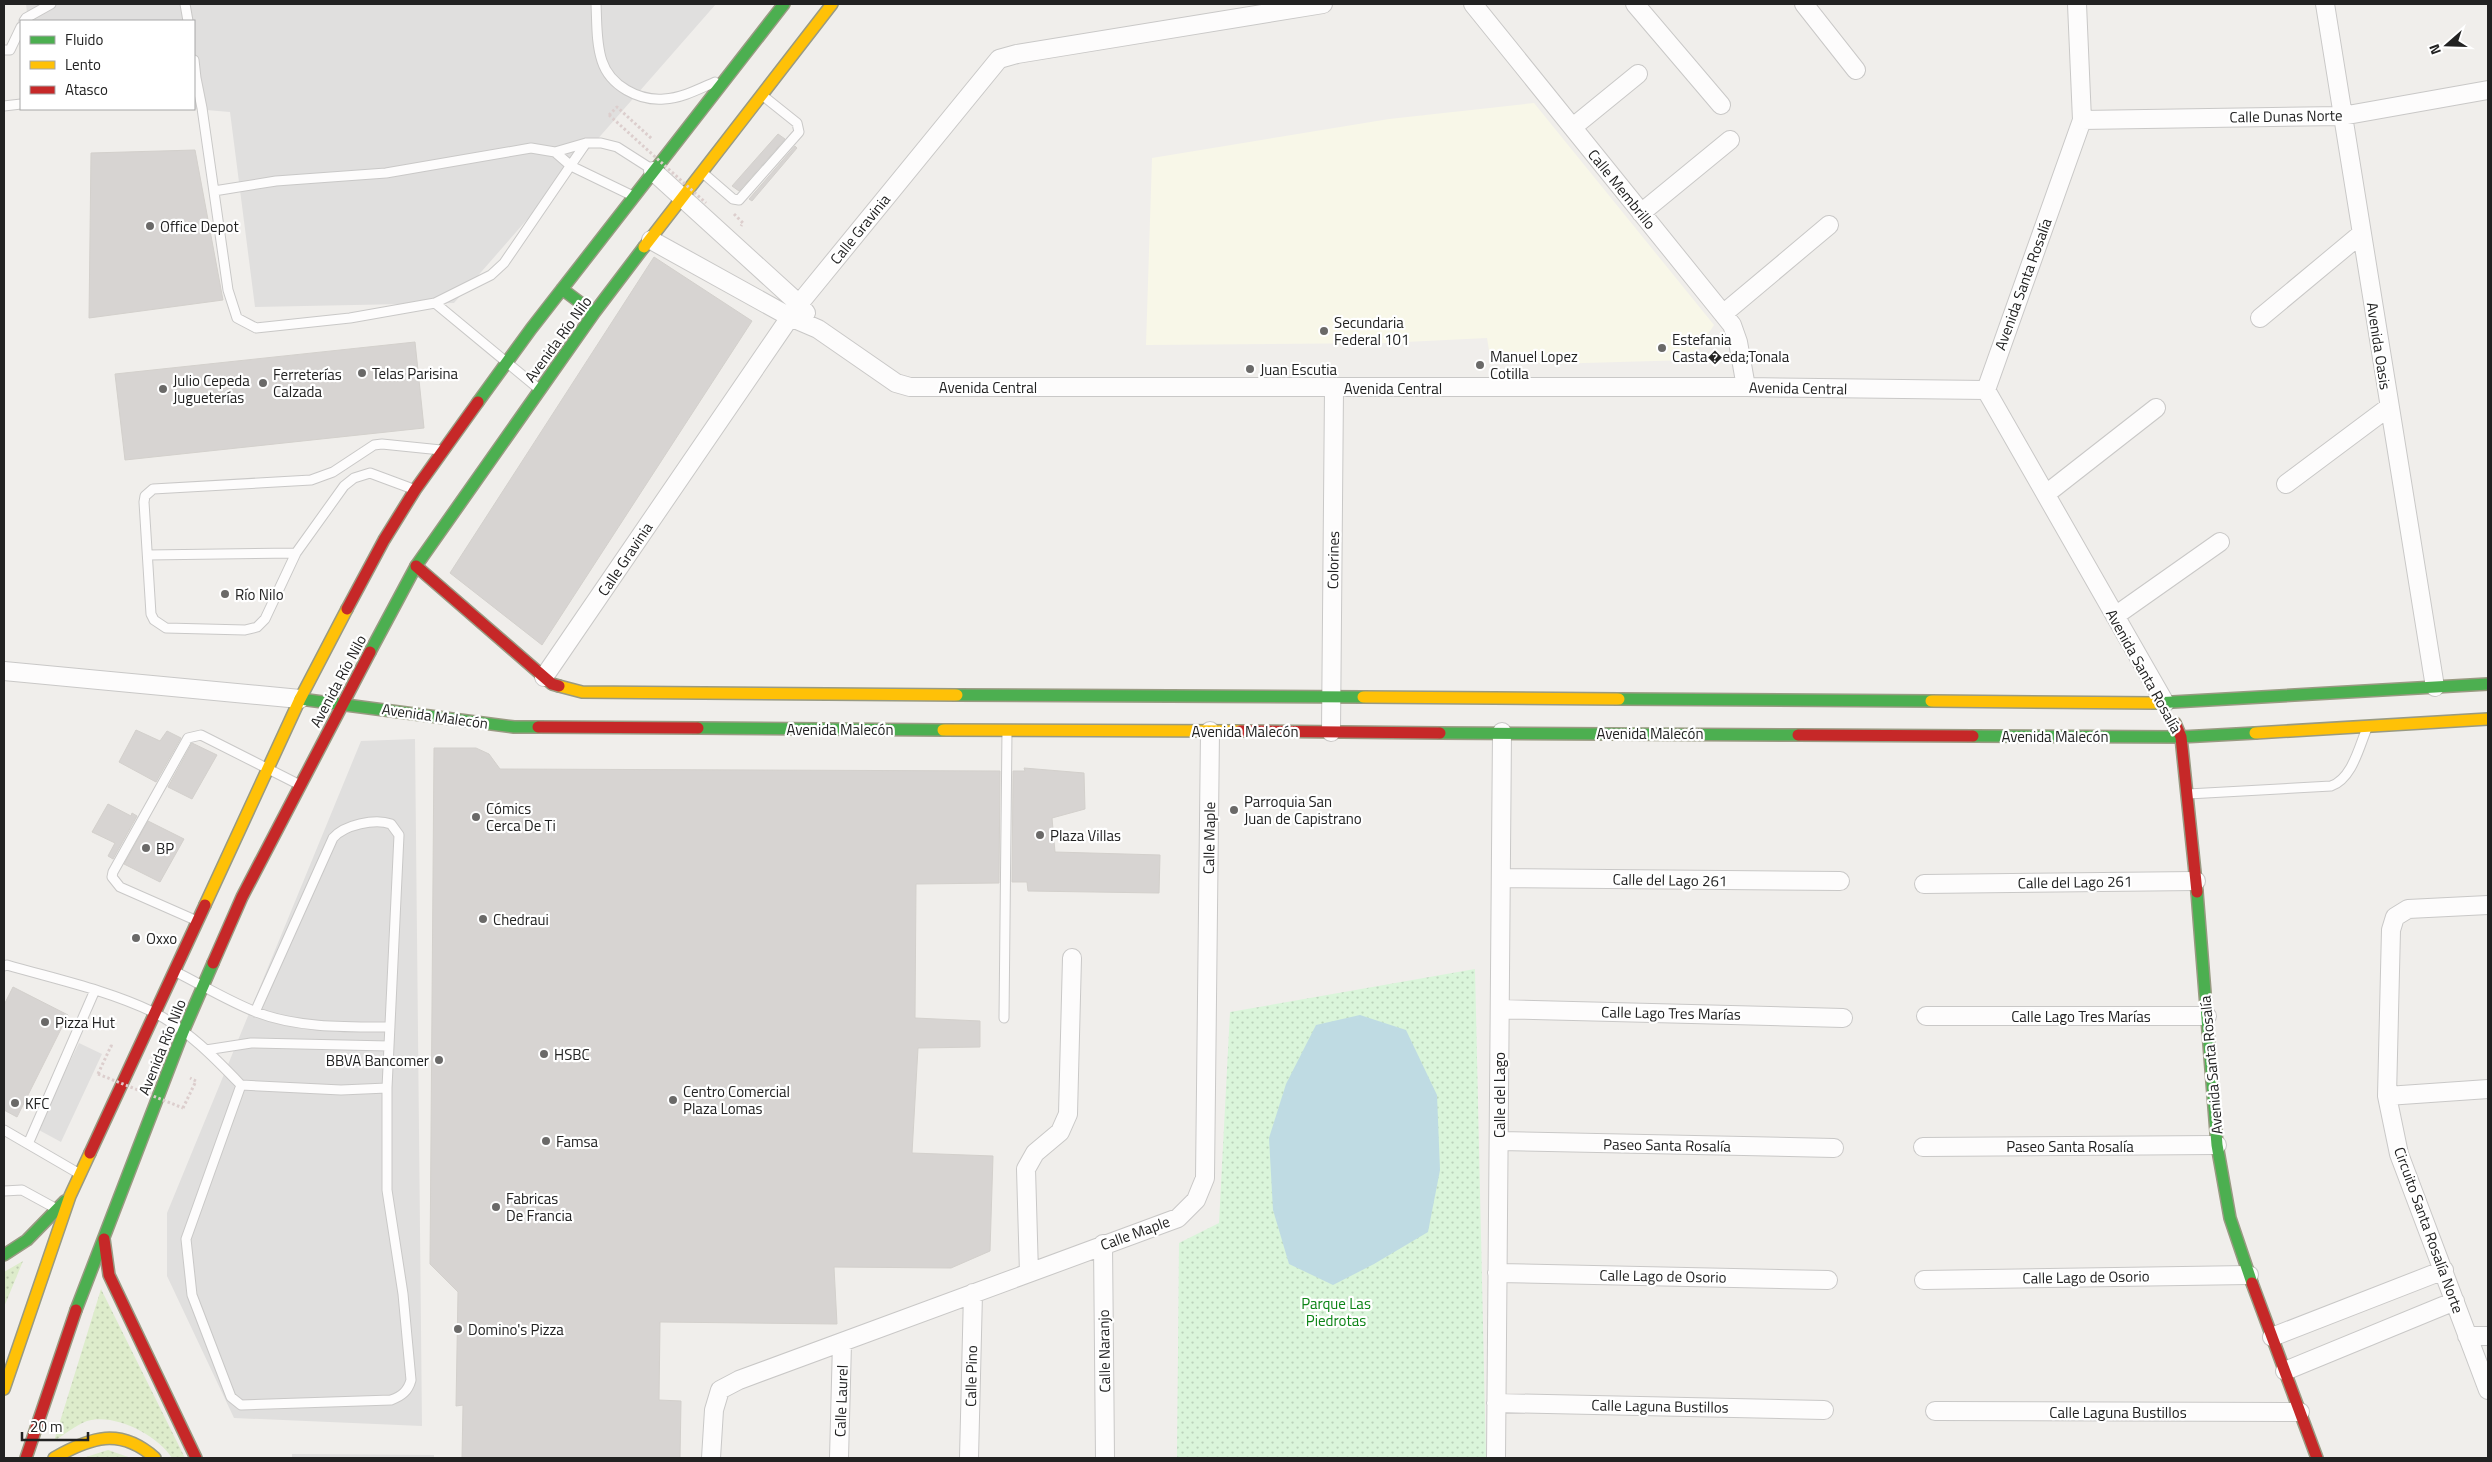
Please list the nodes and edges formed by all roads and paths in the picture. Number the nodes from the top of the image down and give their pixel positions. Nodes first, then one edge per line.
1 (51, 4) edge
2 (185, 4) edge
3 (596, 4) edge
4 (784, 4) edge
5 (832, 4) edge
6 (1323, 4) edge
7 (1473, 4) edge
8 (1635, 4) edge
9 (1804, 4) edge
10 (2076, 4) edge
11 (2325, 4) edge
12 (25, 20) edge
13 (188, 20) edge
14 (20, 29) edge
15 (767, 44) dead end
16 (751, 45) junction
17 (20, 48) edge
18 (7, 50) edge
19 (778, 53) dead end
20 (1856, 70) dead end
21 (777, 73) junction
22 (1638, 74) dead end
23 (727, 77) junction
24 (195, 78) edge
25 (2488, 90) edge
26 (761, 94) junction
27 (20, 104) edge
28 (1720, 105) dead end
29 (4, 106) edge
30 (2342, 116) junction
31 (2082, 120) junction
32 (1572, 127) junction
33 (1730, 140) dead end
34 (586, 143) junction
35 (555, 152) junction
36 (667, 153) junction
37 (571, 166) junction
38 (653, 171) junction
39 (701, 171) junction
40 (214, 191) junction
41 (633, 196) junction
42 (682, 196) junction
43 (706, 203) dead end
44 (1641, 213) junction
45 (1829, 225) dead end
46 (2361, 234) junction
47 (651, 240) junction
48 (562, 289) junction
49 (435, 303) junction
50 (794, 310) junction
51 (594, 313) junction
52 (1723, 314) junction
53 (2260, 318) dead end
54 (506, 363) junction
55 (1746, 387) junction
56 (1334, 388) junction
57 (540, 390) junction
58 (1986, 390) junction
59 (2389, 407) junction
60 (2156, 408) dead end
61 (444, 450) junction
62 (2286, 484) dead end
63 (415, 490) junction
64 (2046, 494) junction
65 (2220, 542) dead end
66 (296, 553) junction
67 (148, 555) junction
68 (416, 566) junction
69 (2115, 616) junction
70 (4, 671) edge
71 (544, 677) junction
72 (2488, 684) edge
73 (2435, 687) junction
74 (1332, 697) junction
75 (300, 699) junction
76 (2165, 703) junction
77 (343, 704) junction
78 (2488, 719) edge
79 (2368, 726) junction
80 (1007, 730) junction
81 (1210, 731) junction
82 (1331, 732) junction
83 (1502, 732) junction
84 (2181, 737) junction
85 (268, 769) junction
86 (299, 784) junction
87 (2187, 794) junction
88 (1501, 878) junction
89 (1840, 881) dead end
90 (2196, 881) junction
91 (1924, 884) dead end
92 (2488, 905) edge
93 (196, 920) junction
94 (1072, 958) dead end
95 (4, 966) edge
96 (173, 970) junction
97 (203, 986) junction
98 (95, 990) junction
99 (1500, 1009) junction
100 (153, 1012) junction
101 (255, 1012) junction
102 (1926, 1016) dead end
103 (2207, 1016) junction
104 (1004, 1018) dead end
105 (1843, 1018) dead end
106 (390, 1027) junction
107 (182, 1032) junction
108 (111, 1046) dead end
109 (389, 1046) junction
110 (206, 1050) junction
111 (196, 1081) dead end
112 (241, 1085) junction
113 (387, 1088) junction
114 (2488, 1089) edge
115 (2387, 1096) junction
116 (4, 1130) edge
117 (1498, 1141) junction
118 (28, 1144) junction
119 (2217, 1145) junction
120 (1923, 1147) dead end
121 (1834, 1148) dead end
122 (80, 1174) junction
123 (4, 1191) edge
124 (70, 1196) junction
125 (57, 1209) junction
126 (104, 1235) junction
127 (1103, 1244) junction
128 (4, 1255) edge
129 (2444, 1270) junction
130 (1028, 1272) junction
131 (1497, 1273) junction
132 (2249, 1275) junction
133 (1828, 1280) dead end
134 (1924, 1280) dead end
135 (973, 1293) junction
136 (2455, 1301) junction
137 (2467, 1336) junction
138 (2488, 1336) edge
139 (2272, 1337) junction
140 (842, 1343) junction
141 (2285, 1371) junction
142 (4, 1389) edge
143 (2488, 1390) edge
144 (1496, 1403) junction
145 (1824, 1410) dead end
146 (1935, 1411) dead end
147 (2300, 1412) junction
148 (26, 1458) edge
149 (54, 1458) edge
150 (155, 1458) edge
151 (196, 1458) edge
152 (711, 1458) edge
153 (839, 1458) edge
154 (969, 1458) edge
155 (1105, 1458) edge
156 (1496, 1458) edge
157 (2317, 1458) edge

1 - 12 lane
2 - 13 lane
3 - 23 lane
4 - 16 street, Avenida Río Nilo
5 - 21 street, Avenida Río Nilo
6 - 50 street, Calle Gravinia
7 - 32 street, Calle Membrillo
8 - 28 street
9 - 20 street
10 - 31 street, Avenida Santa Rosalía
11 - 30 street, Avenida Oasis
14 - 18 lane
15 - 16 street
16 - 23 street, Avenida Río Nilo
17 - 18 lane
19 - 21 street
21 - 26 street, Avenida Río Nilo
22 - 32 street
23 - 36 street, Avenida Río Nilo
24 - 40 lane
25 - 30 street, Calle Dunas Norte
26 - 39 street, Avenida Río Nilo
26 - 39 lane
27 - 29 lane
30 - 31 street, Calle Dunas Norte
30 - 46 street, Avenida Oasis
31 - 58 street, Avenida Santa Rosalía
32 - 44 street, Calle Membrillo
33 - 44 street
34 - 35 lane
34 - 37 lane
34 - 38 lane
35 - 37 lane
35 - 40 lane
36 - 38 street, Avenida Río Nilo
36 - 43 path, bridge
37 - 41 lane
37 - 49 lane
38 - 41 street, Avenida Río Nilo
38 - 42 street, Avenida Central
39 - 42 street, Avenida Río Nilo
40 - 49 lane
41 - 48 street, Avenida Río Nilo
42 - 47 street, Avenida Río Nilo
42 - 50 street, Avenida Central
44 - 52 street, Calle Membrillo
45 - 52 street
46 - 53 street
46 - 59 street, Avenida Oasis
47 - 50 street, Avenida Central
47 - 51 street, Avenida Río Nilo
48 - 51 street
48 - 54 street, Avenida Río Nilo
49 - 54 lane
50 - 56 street, Avenida Central
50 - 71 street, Calle Gravinia
51 - 57 street, Avenida Río Nilo
52 - 55 street, Calle Membrillo
54 - 57 lane
54 - 61 street, Avenida Río Nilo
55 - 56 street, Avenida Central
55 - 58 street, Avenida Central
56 - 74 street, Colorines
57 - 68 street, Avenida Río Nilo
58 - 64 street, Avenida Santa Rosalía
59 - 62 street
59 - 73 street, Avenida Oasis
60 - 64 street
61 - 63 street, Avenida Río Nilo
61 - 67 lane
63 - 66 lane
63 - 75 street, Avenida Río Nilo
64 - 69 street, Avenida Santa Rosalía
65 - 69 street
66 - 67 lane
66 - 67 lane
68 - 71 street
68 - 77 street, Avenida Río Nilo
69 - 76 street, Avenida Santa Rosalía
70 - 75 street, Avenida Malecón
71 - 74 street
72 - 73 street
73 - 76 street
74 - 76 street
74 - 82 street, Colorines
75 - 77 street, Avenida Malecón
75 - 85 street, Avenida Río Nilo
76 - 84 street, Avenida Santa Rosalía
77 - 80 street, Avenida Malecón
77 - 86 street, Avenida Río Nilo
78 - 79 street, Avenida Malecón
79 - 84 street, Avenida Malecón
79 - 87 lane
80 - 81 street, Avenida Malecón
80 - 104 lane
81 - 82 street, Avenida Malecón
81 - 127 street, Calle Maple
82 - 83 street, Avenida Malecón
83 - 84 street, Avenida Malecón
83 - 88 street, Calle del Lago
84 - 87 street, Avenida Santa Rosalía
85 - 86 lane
85 - 93 street, Avenida Río Nilo
85 - 93 lane
86 - 97 street, Avenida Río Nilo
87 - 90 street, Avenida Santa Rosalía
88 - 89 street, Calle del Lago 261
88 - 99 street, Calle del Lago
90 - 91 street, Calle del Lago 261
90 - 103 street, Avenida Santa Rosalía
92 - 115 street, Circuito Santa Rosalía Norte
93 - 96 street, Avenida Río Nilo
94 - 130 street
95 - 98 lane
96 - 97 lane
96 - 100 street, Avenida Río Nilo
97 - 101 lane
97 - 107 street, Avenida Río Nilo
98 - 100 lane
98 - 118 lane
99 - 105 street, Calle Lago Tres Marías
99 - 117 street, Calle del Lago
100 - 107 lane
100 - 122 street, Avenida Río Nilo
101 - 106 lane
101 - 106 lane
102 - 103 street, Calle Lago Tres Marías
103 - 119 street, Avenida Santa Rosalía
106 - 109 lane
107 - 110 lane
107 - 126 street, Avenida Río Nilo
108 - 111 path, bridge
109 - 110 lane
109 - 113 lane
110 - 112 lane
112 - 113 lane
112 - 113 lane
114 - 115 street
115 - 129 street, Circuito Santa Rosalía Norte
116 - 118 lane
117 - 121 street, Paseo Santa Rosalía
117 - 131 street, Calle del Lago
118 - 122 lane
119 - 120 street, Paseo Santa Rosalía
119 - 132 street, Avenida Santa Rosalía
122 - 124 street, Avenida Río Nilo
123 - 125 lane
124 - 125 street
124 - 142 street, Avenida Río Nilo
125 - 128 street
126 - 148 street, Avenida Río Nilo
126 - 151 street
127 - 130 street, Calle Maple
127 - 155 street, Calle Naranjo
129 - 136 street, Circuito Santa Rosalía Norte
129 - 139 street
130 - 135 street, Calle Maple
131 - 133 street, Calle Lago de Osorio
131 - 144 street, Calle del Lago
132 - 134 street, Calle Lago de Osorio
132 - 139 street, Avenida Santa Rosalía
135 - 140 street, Calle Maple
135 - 154 street, Calle Pino
136 - 137 street, Circuito Santa Rosalía Norte
136 - 141 street
137 - 138 street
137 - 143 street, Circuito Santa Rosalía Norte
139 - 141 street, Avenida Santa Rosalía
140 - 152 street, Calle Maple
140 - 153 street, Calle Laurel
141 - 147 street, Avenida Santa Rosalía
144 - 145 street, Calle Laguna Bustillos
144 - 156 street, Calle del Lago
146 - 147 street, Calle Laguna Bustillos
147 - 157 street, Avenida Santa Rosalía
149 - 150 street

